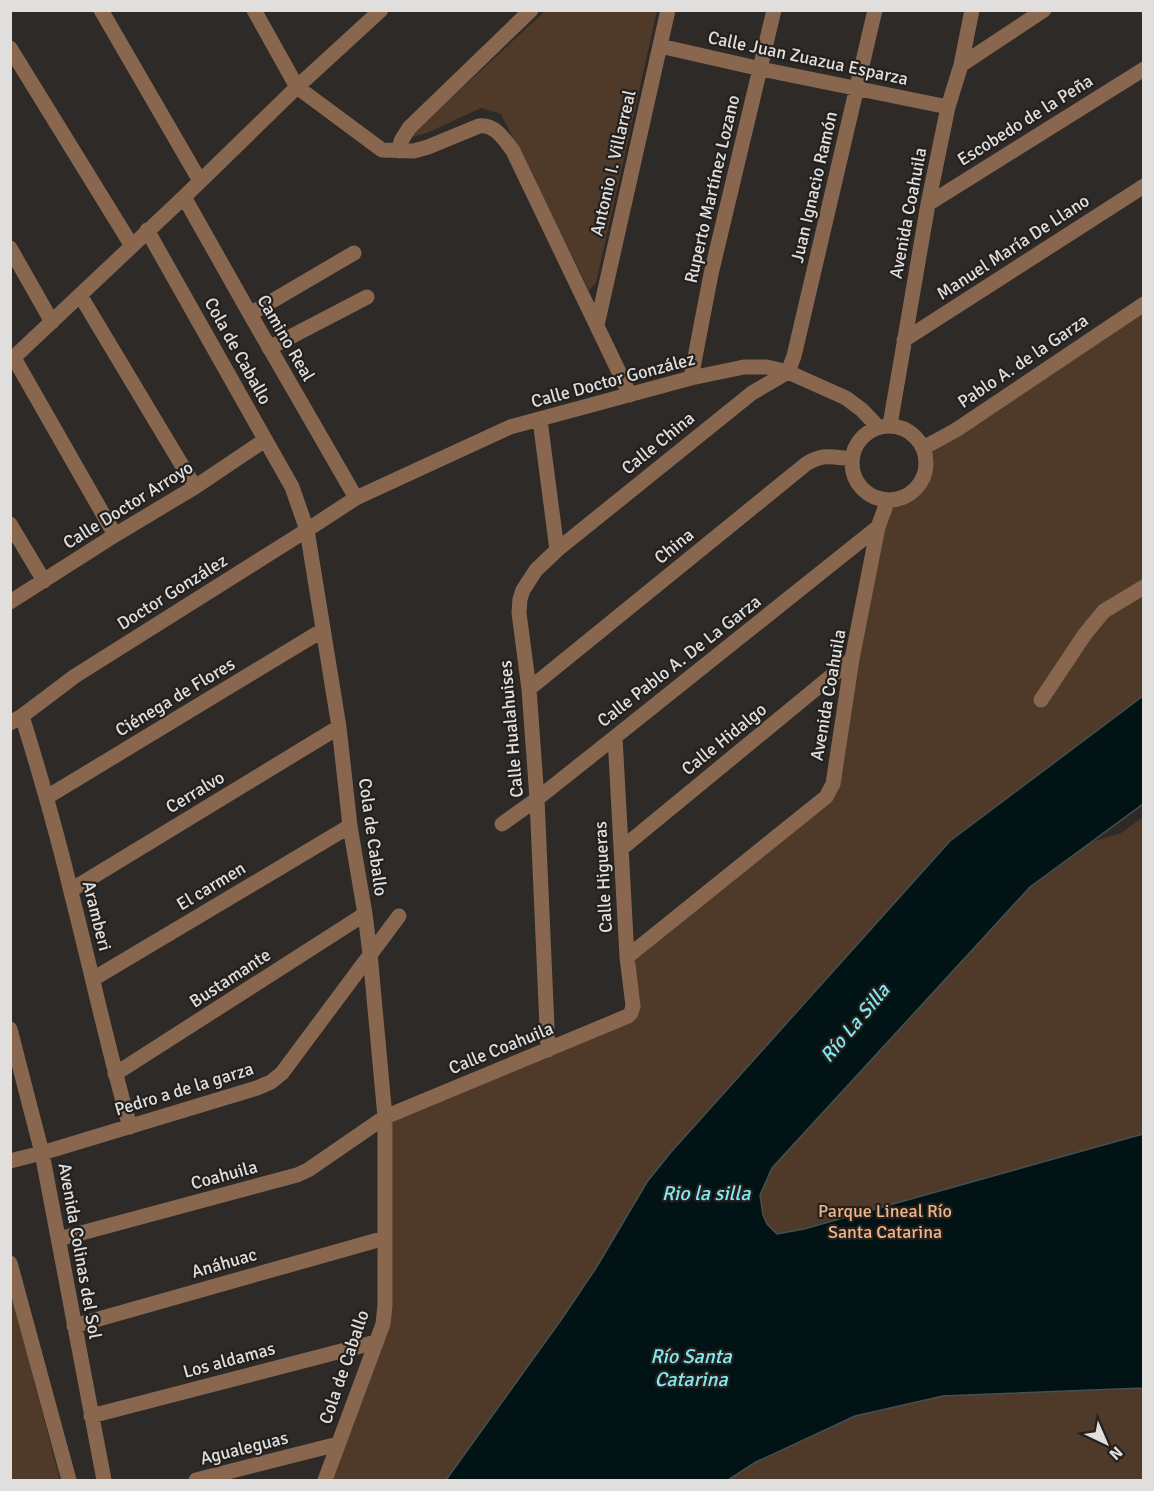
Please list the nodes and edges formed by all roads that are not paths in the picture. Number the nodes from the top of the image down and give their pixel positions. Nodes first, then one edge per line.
1 (101, 10) edge
2 (254, 10) edge
3 (381, 10) edge
4 (531, 10) edge
5 (668, 10) edge
6 (774, 10) edge
7 (875, 10) edge
8 (972, 10) edge
9 (1044, 10) edge
10 (660, 46) junction
11 (10, 48) edge
12 (961, 65) junction
13 (760, 69) junction
14 (1143, 69) edge
15 (297, 87) junction
16 (858, 88) junction
17 (948, 107) junction
18 (399, 151) junction
19 (200, 181) junction
20 (1143, 186) edge
21 (184, 197) junction
22 (928, 204) junction
23 (147, 230) junction
24 (132, 246) junction
25 (10, 248) edge
26 (354, 253) dead end
27 (80, 294) junction
28 (367, 297) dead end
29 (1143, 304) edge
30 (250, 314) junction
31 (52, 322) junction
32 (597, 325) junction
33 (904, 340) junction
34 (269, 348) junction
35 (12, 359) edge
36 (788, 372) junction
37 (691, 378) junction
38 (630, 395) junction
39 (540, 420) junction
40 (884, 426) junction
41 (265, 440) junction
42 (923, 448) junction
43 (852, 459) junction
44 (195, 487) junction
45 (356, 498) junction
46 (888, 500) junction
47 (10, 524) edge
48 (878, 527) junction
49 (307, 530) junction
50 (116, 535) junction
51 (557, 550) junction
52 (44, 581) junction
53 (1143, 587) edge
54 (10, 602) edge
55 (323, 630) junction
56 (852, 659) junction
57 (529, 689) junction
58 (1041, 700) dead end
59 (16, 719) edge
60 (339, 727) junction
61 (615, 737) junction
62 (47, 797) junction
63 (537, 799) junction
64 (502, 824) dead end
65 (350, 826) junction
66 (621, 849) junction
67 (71, 890) junction
68 (365, 914) junction
69 (399, 916) dead end
70 (370, 954) junction
71 (627, 957) junction
72 (93, 979) junction
73 (631, 1013) joint
74 (10, 1029) edge
75 (548, 1050) junction
76 (115, 1074) junction
77 (385, 1117) junction
78 (130, 1127) junction
79 (42, 1153) junction
80 (10, 1161) edge
81 (385, 1238) junction
82 (59, 1239) junction
83 (10, 1263) edge
84 (74, 1326) junction
85 (376, 1342) junction
86 (91, 1416) junction
87 (338, 1444) junction
88 (69, 1480) edge
89 (104, 1480) edge
90 (196, 1480) edge
91 (325, 1480) edge

1 - 19 street
2 - 15 street
3 - 15 street
4 - 18 street
5 - 10 street, Antonio I. Villarreal
6 - 13 street, Ruperto Martínez Lozano
7 - 16 street, Juan Ignacio Ramón
8 - 12 street, Avenida Coahuila
9 - 12 street
10 - 13 street, Calle Juan Zuazua Esparza
10 - 32 street, Antonio I. Villarreal
11 - 24 street
12 - 17 street, Avenida Coahuila
13 - 16 street, Calle Juan Zuazua Esparza
13 - 37 street, Ruperto Martínez Lozano
14 - 22 street, Escobedo de la Peña
15 - 18 street
15 - 19 street
16 - 17 street, Calle Juan Zuazua Esparza
16 - 36 street, Juan Ignacio Ramón
17 - 22 street, Avenida Coahuila
18 - 32 street
19 - 21 street
20 - 33 street, Manuel María De Llano
21 - 23 street
21 - 30 street, Camino Real
22 - 33 street, Avenida Coahuila
23 - 24 street
23 - 41 street, Cola de Caballo
24 - 27 street
25 - 31 street
26 - 30 street
27 - 31 street
27 - 44 street
28 - 34 street
29 - 42 street, Pablo A. de la Garza
30 - 34 street, Camino Real
31 - 35 street
32 - 38 street
33 - 40 street, Avenida Coahuila
34 - 45 street, Camino Real
35 - 50 street
36 - 37 street, Calle Doctor González
36 - 40 street, Calle Doctor González
36 - 51 street, Calle China
37 - 38 street, Calle Doctor González
38 - 39 street, Calle Doctor González
39 - 45 street, Calle Doctor González
39 - 51 street
40 - 42 street
40 - 43 street
41 - 44 street, Calle Doctor Arroyo
41 - 49 street, Cola de Caballo
42 - 46 street
43 - 46 street
43 - 57 street, China
44 - 50 street, Calle Doctor Arroyo
45 - 49 street, Doctor González
46 - 48 street, Avenida Coahuila
47 - 52 street
48 - 56 street, Avenida Coahuila
48 - 61 street, Calle Pablo A. De La Garza
49 - 55 street, Cola de Caballo
49 - 59 street, Doctor González
50 - 52 street, Calle Doctor Arroyo
51 - 57 street, Calle Hualahuises
52 - 54 street, Calle Doctor Arroyo
53 - 58 street
55 - 60 street, Cola de Caballo
55 - 62 street, Ciénega de Flores
56 - 66 street, Calle Hidalgo
56 - 71 street, Avenida Coahuila
57 - 63 street, Calle Hualahuises
59 - 62 street, Aramberi
60 - 65 street, Cola de Caballo
60 - 67 street, Cerralvo
61 - 63 street, Calle Pablo A. De La Garza
61 - 66 street, Calle Higueras
62 - 67 street, Aramberi
63 - 64 street, Calle Pablo A. De La Garza
63 - 75 street, Calle Hualahuises
65 - 68 street, Cola de Caballo
65 - 72 street, El carmen
66 - 71 street, Calle Higueras
67 - 72 street, Aramberi
68 - 70 street, Cola de Caballo
68 - 76 street, Bustamante
69 - 70 street, Pedro a de la garza
70 - 77 street, Cola de Caballo
70 - 78 street, Pedro a de la garza
71 - 73 street, Calle Higueras
72 - 76 street, Aramberi
73 - 75 street, Calle Coahuila
74 - 79 street, Avenida Colinas del Sol
75 - 77 street, Calle Coahuila
76 - 78 street, Aramberi
77 - 81 street, Cola de Caballo
77 - 82 street, Coahuila
78 - 79 street, Pedro a de la garza
79 - 80 street, Pedro a de la garza
79 - 82 street, Avenida Colinas del Sol
81 - 84 street, Anáhuac
81 - 85 street, Cola de Caballo
82 - 84 street, Avenida Colinas del Sol
83 - 88 street
84 - 86 street, Avenida Colinas del Sol
85 - 86 street, Los aldamas
85 - 87 street, Cola de Caballo
86 - 89 street, Avenida Colinas del Sol
87 - 90 street, Agualeguas
87 - 91 street, Cola de Caballo

